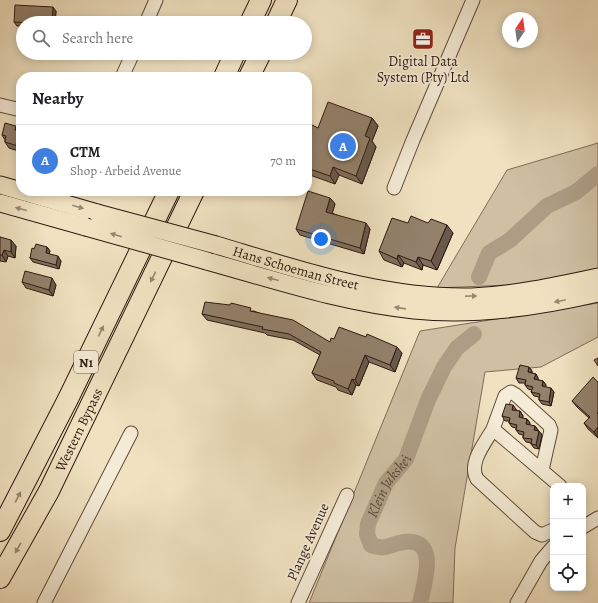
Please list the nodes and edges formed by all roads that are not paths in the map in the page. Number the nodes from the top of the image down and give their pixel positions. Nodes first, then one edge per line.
1 (156, 0) edge
2 (261, 0) edge
3 (287, 0) edge
4 (473, 0) edge
5 (149, 16) edge
6 (253, 16) edge
7 (279, 16) edge
8 (130, 60) edge
9 (232, 60) edge
10 (258, 60) edge
11 (124, 72) edge
12 (226, 72) edge
13 (252, 72) edge
14 (0, 105) edge
15 (16, 109) edge
16 (0, 185) edge
17 (394, 188) dead end
18 (16, 190) edge
19 (38, 196) edge
20 (166, 196) edge
21 (192, 196) edge
22 (0, 203) edge
23 (598, 277) edge
24 (598, 293) edge
25 (438, 304) junction
26 (493, 429) junction
27 (131, 433) dead end
28 (542, 470) junction
29 (557, 483) edge
30 (347, 495) dead end
31 (598, 518) edge
32 (586, 525) edge
33 (0, 531) edge
34 (550, 531) edge
35 (550, 550) edge
36 (0, 578) edge
37 (44, 603) edge
38 (298, 603) edge
39 (517, 603) edge

1 - 5 street
2 - 6 highway
3 - 7 highway
4 - 17 street
8 - 11 street
9 - 12 highway
10 - 13 highway
14 - 15 street
16 -> 18 main road, Hans Schoeman Street, bridge
19 -> 25 main road, Hans Schoeman Street, bridge
33 -> 20 highway, Western Bypass / N1
21 -> 36 highway, Western Bypass / N1
25 -> 22 main road, Hans Schoeman Street, bridge
25 -> 23 main road, Hans Schoeman Street
24 -> 25 main road, Hans Schoeman Street
26 - 28 street
26 - 28 street
26 - 34 street
27 - 37 street
28 - 29 street
30 - 38 street, Plange Avenue
31 - 32 street
35 - 39 street

